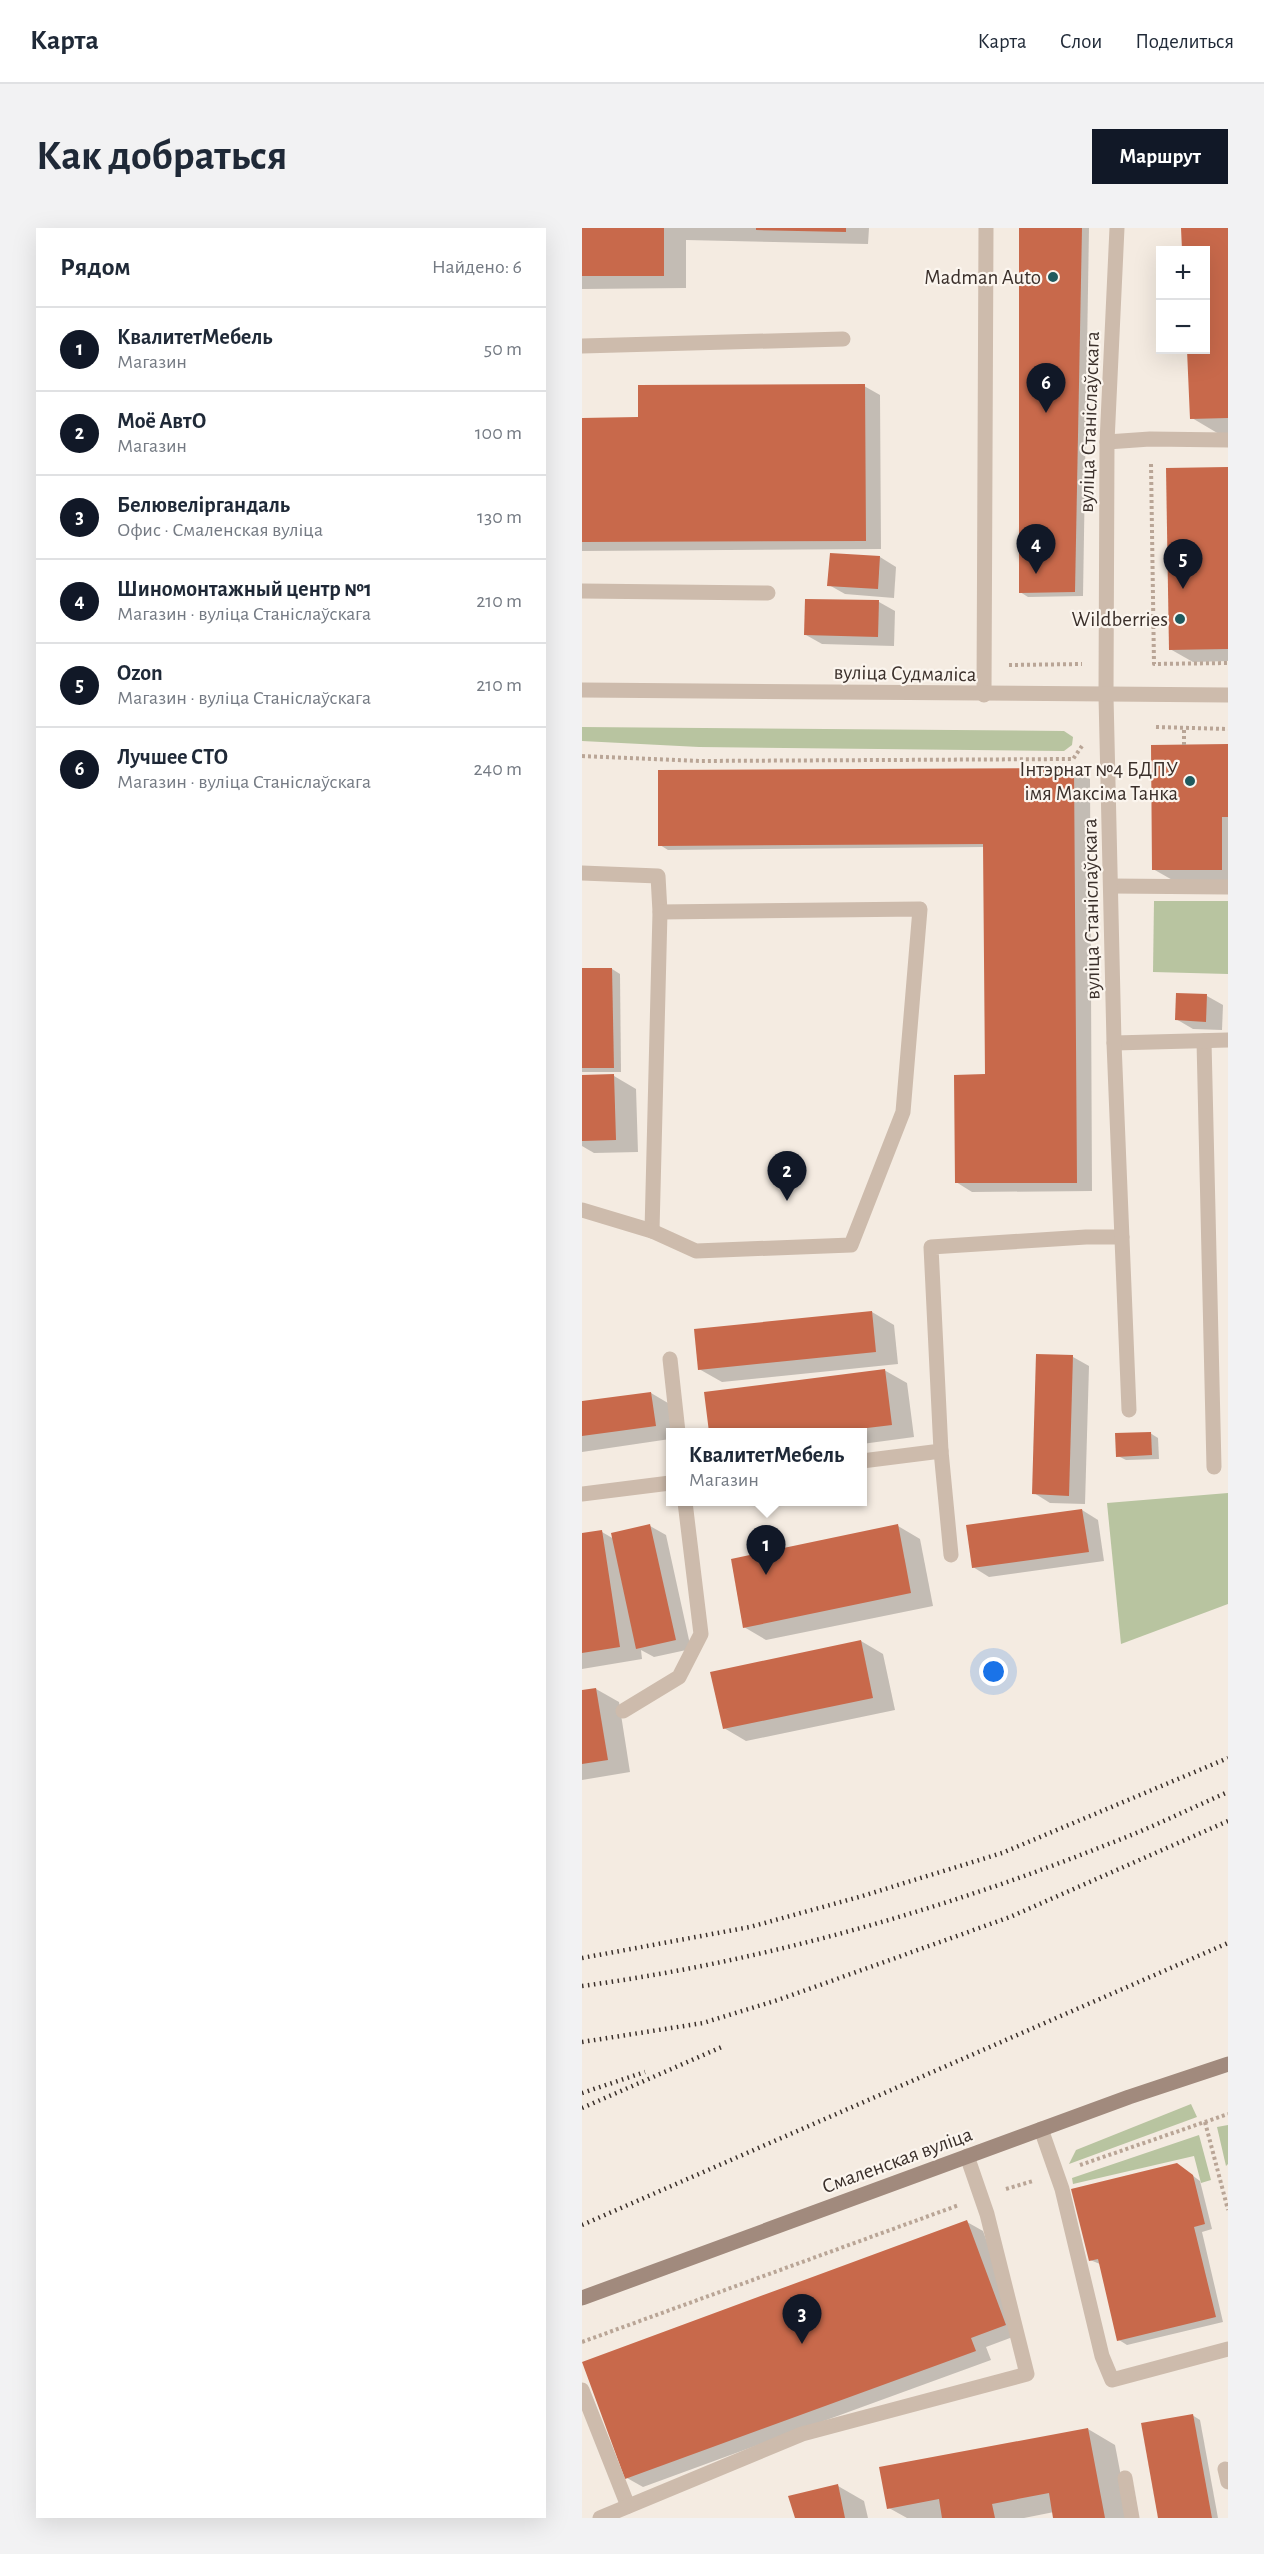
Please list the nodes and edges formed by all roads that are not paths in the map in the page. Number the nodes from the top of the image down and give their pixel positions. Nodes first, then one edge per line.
1 (986, 228) edge
2 (1117, 228) edge
3 (843, 339) dead end
4 (582, 346) edge
5 (1228, 440) edge
6 (1107, 442) junction
7 (582, 591) edge
8 (768, 593) dead end
9 (582, 690) edge
10 (984, 695) junction
11 (1228, 695) edge
12 (1106, 696) junction
13 (582, 873) edge
14 (1111, 886) junction
15 (1228, 887) edge
16 (660, 912) junction
17 (1228, 1040) edge
18 (1204, 1041) junction
19 (1114, 1043) junction
20 (582, 1210) edge
21 (652, 1231) junction
22 (1122, 1237) junction
23 (670, 1359) dead end
24 (1129, 1410) dead end
25 (678, 1428) edge
26 (941, 1451) junction
27 (867, 1460) edge
28 (1214, 1467) dead end
29 (666, 1484) edge
30 (582, 1494) edge
31 (685, 1506) edge
32 (951, 1555) dead end
33 (623, 1711) dead end
34 (1228, 2064) edge
35 (1041, 2129) junction
36 (967, 2156) junction
37 (582, 2298) edge
38 (1228, 2349) edge
39 (582, 2390) edge
40 (1125, 2478) dead end
41 (628, 2506) junction
42 (600, 2518) edge
43 (1132, 2518) edge

1 - 10 street
2 - 6 street, вуліца Станіслаўскага
3 - 4 street
5 - 6 street
6 - 12 street, вуліца Станіслаўскага
7 - 8 street
9 - 10 street, вуліца Судмаліса
10 - 12 street, вуліца Судмаліса
11 - 12 street, вуліца Судмаліса
12 - 14 street, вуліца Станіслаўскага
13 - 16 street
14 - 15 street
14 - 19 street, вуліца Станіслаўскага
16 - 21 street
16 - 21 street
17 - 18 street
18 - 19 street
18 - 28 street
19 - 22 street, вуліца Станіслаўскага
20 - 21 street
22 - 24 street, вуліца Станіслаўскага
22 - 26 street
23 - 25 street
26 - 27 street
26 - 32 street
29 - 30 street
31 - 33 street
34 - 35 main road, Смаленская вуліца
35 - 36 main road, Смаленская вуліца
35 - 38 street
36 - 37 main road, Смаленская вуліца
36 - 41 street
39 - 41 street
40 - 43 street
41 - 42 street

